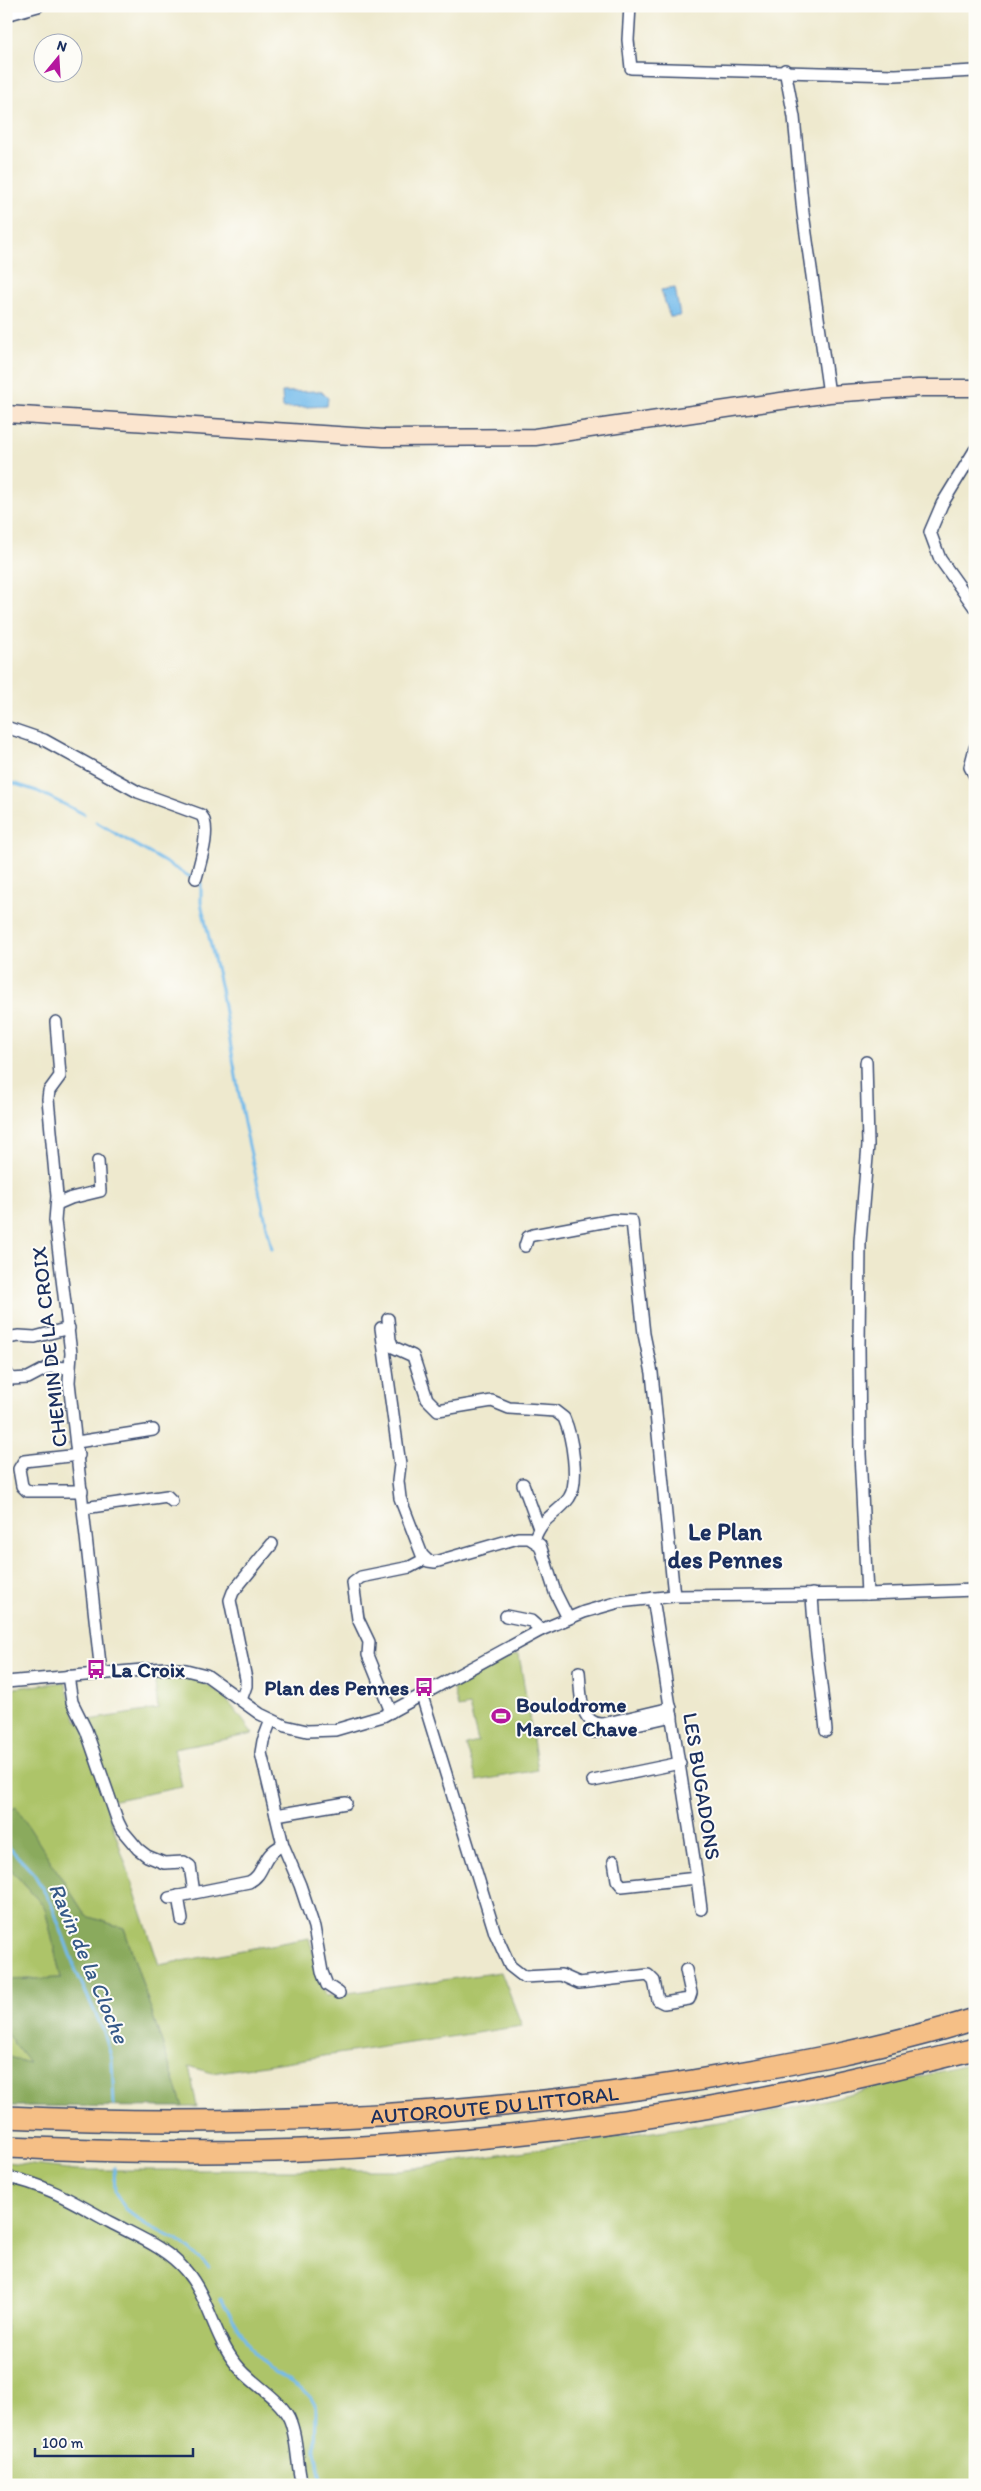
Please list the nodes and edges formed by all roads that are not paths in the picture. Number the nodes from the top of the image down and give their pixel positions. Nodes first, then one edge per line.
1 (38, 6) edge
2 (630, 6) edge
3 (6, 15) edge
4 (785, 70) junction
5 (975, 71) edge
6 (975, 388) edge
7 (829, 394) junction
8 (6, 414) edge
9 (975, 450) edge
10 (975, 608) edge
11 (6, 727) edge
12 (975, 748) edge
13 (975, 776) edge
14 (196, 878) dead end
15 (56, 1022) dead end
16 (866, 1062) dead end
17 (98, 1161) dead end
18 (57, 1204) junction
19 (525, 1246) dead end
20 (388, 1319) dead end
21 (69, 1328) junction
22 (380, 1328) dead end
23 (6, 1338) edge
24 (70, 1368) junction
25 (6, 1372) edge
26 (154, 1430) dead end
27 (77, 1442) junction
28 (78, 1455) junction
29 (523, 1484) dead end
30 (82, 1492) junction
31 (172, 1501) dead end
32 (84, 1508) junction
33 (539, 1528) junction
34 (534, 1540) junction
35 (272, 1544) dead end
36 (425, 1559) junction
37 (975, 1590) edge
38 (812, 1594) junction
39 (867, 1594) junction
40 (674, 1596) junction
41 (653, 1598) junction
42 (506, 1616) dead end
43 (568, 1618) junction
44 (541, 1630) junction
45 (579, 1672) dead end
46 (101, 1673) junction
47 (68, 1676) junction
48 (6, 1682) edge
49 (422, 1696) junction
50 (241, 1700) junction
51 (391, 1712) junction
52 (672, 1712) junction
53 (272, 1720) junction
54 (826, 1731) dead end
55 (594, 1732) dead end
56 (680, 1764) junction
57 (593, 1781) dead end
58 (346, 1803) dead end
59 (276, 1815) junction
60 (283, 1846) junction
61 (614, 1861) dead end
62 (698, 1878) junction
63 (194, 1893) junction
64 (701, 1908) dead end
65 (182, 1920) dead end
66 (686, 1970) dead end
67 (339, 1992) dead end
68 (975, 2019) edge
69 (975, 2049) edge
70 (6, 2117) edge
71 (6, 2147) edge
72 (6, 2176) edge
73 (302, 2485) edge

1 - 3 street
2 - 4 street
4 - 5 street
4 - 7 street
6 - 7 main road
7 - 8 main road
9 - 10 street
11 - 14 street
12 - 13 street
15 - 18 street, CHEMIN DE LA CROIX
16 - 39 street
17 - 18 street
18 - 21 street, CHEMIN DE LA CROIX
19 - 40 street
20 - 33 street
21 - 23 street
21 - 24 street, CHEMIN DE LA CROIX
22 - 36 street
24 - 25 street
24 - 27 street, CHEMIN DE LA CROIX
26 - 27 street
27 - 28 street, CHEMIN DE LA CROIX
28 - 30 street, CHEMIN DE LA CROIX
28 - 30 street
29 - 33 street
30 - 32 street, CHEMIN DE LA CROIX
31 - 32 street
32 - 46 street, CHEMIN DE LA CROIX
33 - 34 street
34 - 36 street
34 - 43 street
35 - 50 street
36 - 51 street
37 - 39 street
38 - 39 street
38 - 40 street
38 - 54 street
40 - 41 street
41 - 43 street
41 - 52 street, LES BUGADONS
42 - 44 street
43 - 44 street
44 - 49 street
45 - 52 street
46 - 47 street
46 - 50 street
47 - 48 street
47 - 63 street
49 - 51 street
49 - 66 street
50 - 53 street
51 - 53 street
52 - 55 street
52 - 56 street, LES BUGADONS
53 - 59 street
56 - 57 street
56 - 62 street, LES BUGADONS
58 - 59 street
59 - 60 street
60 - 63 street
60 - 67 street
61 - 62 street, LES BUGADONS
62 - 64 street
63 - 65 street
68 - 70 highway, AUTOROUTE DU LITTORAL
69 - 71 highway, AUTOROUTE DU LITTORAL
72 - 73 street

